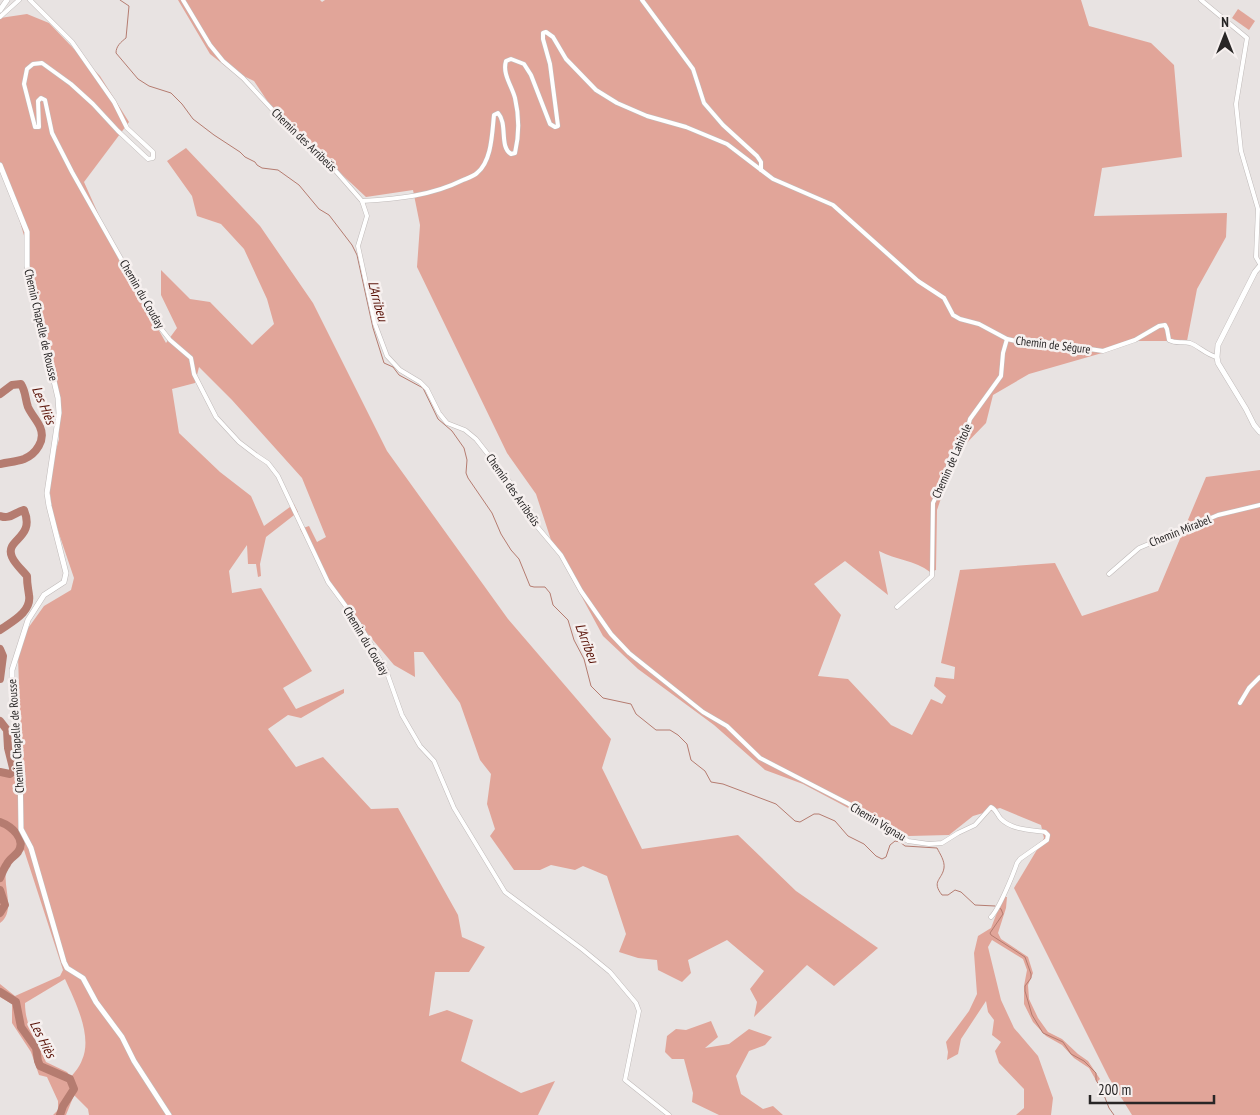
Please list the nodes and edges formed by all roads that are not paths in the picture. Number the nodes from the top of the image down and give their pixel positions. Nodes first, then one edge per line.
1 (7, 0) edge
2 (19, 0) edge
3 (30, 0) edge
4 (183, 0) edge
5 (642, 0) edge
6 (1201, 0) edge
7 (0, 10) edge
8 (0, 17) edge
9 (0, 165) edge
10 (761, 170) junction
11 (362, 200) junction
12 (1260, 265) edge
13 (1007, 339) junction
14 (1216, 356) junction
15 (1260, 432) edge
16 (1260, 505) edge
17 (1109, 574) dead end
18 (897, 607) dead end
19 (630, 654) joint
20 (1260, 677) edge
21 (1240, 703) dead end
22 (991, 917) dead end
23 (169, 1115) edge
24 (670, 1115) edge

1 - 7 street
2 - 8 street
3 - 24 street, Chemin du Couday
4 - 11 street, Chemin des Arribeüs
5 - 10 street
6 - 12 street
9 - 23 street, Chemin Chapelle de Rousse
10 - 11 street, Chemin de Ségure
10 - 13 street, Chemin de Ségure
11 - 19 street, Chemin des Arribeüs
12 - 14 street
13 - 14 street, Chemin de Ségure
13 - 18 street, Chemin de Lahitole
14 - 15 street
16 - 17 street, Chemin Mirabel
19 - 22 street, Chemin Vignau
20 - 21 street

